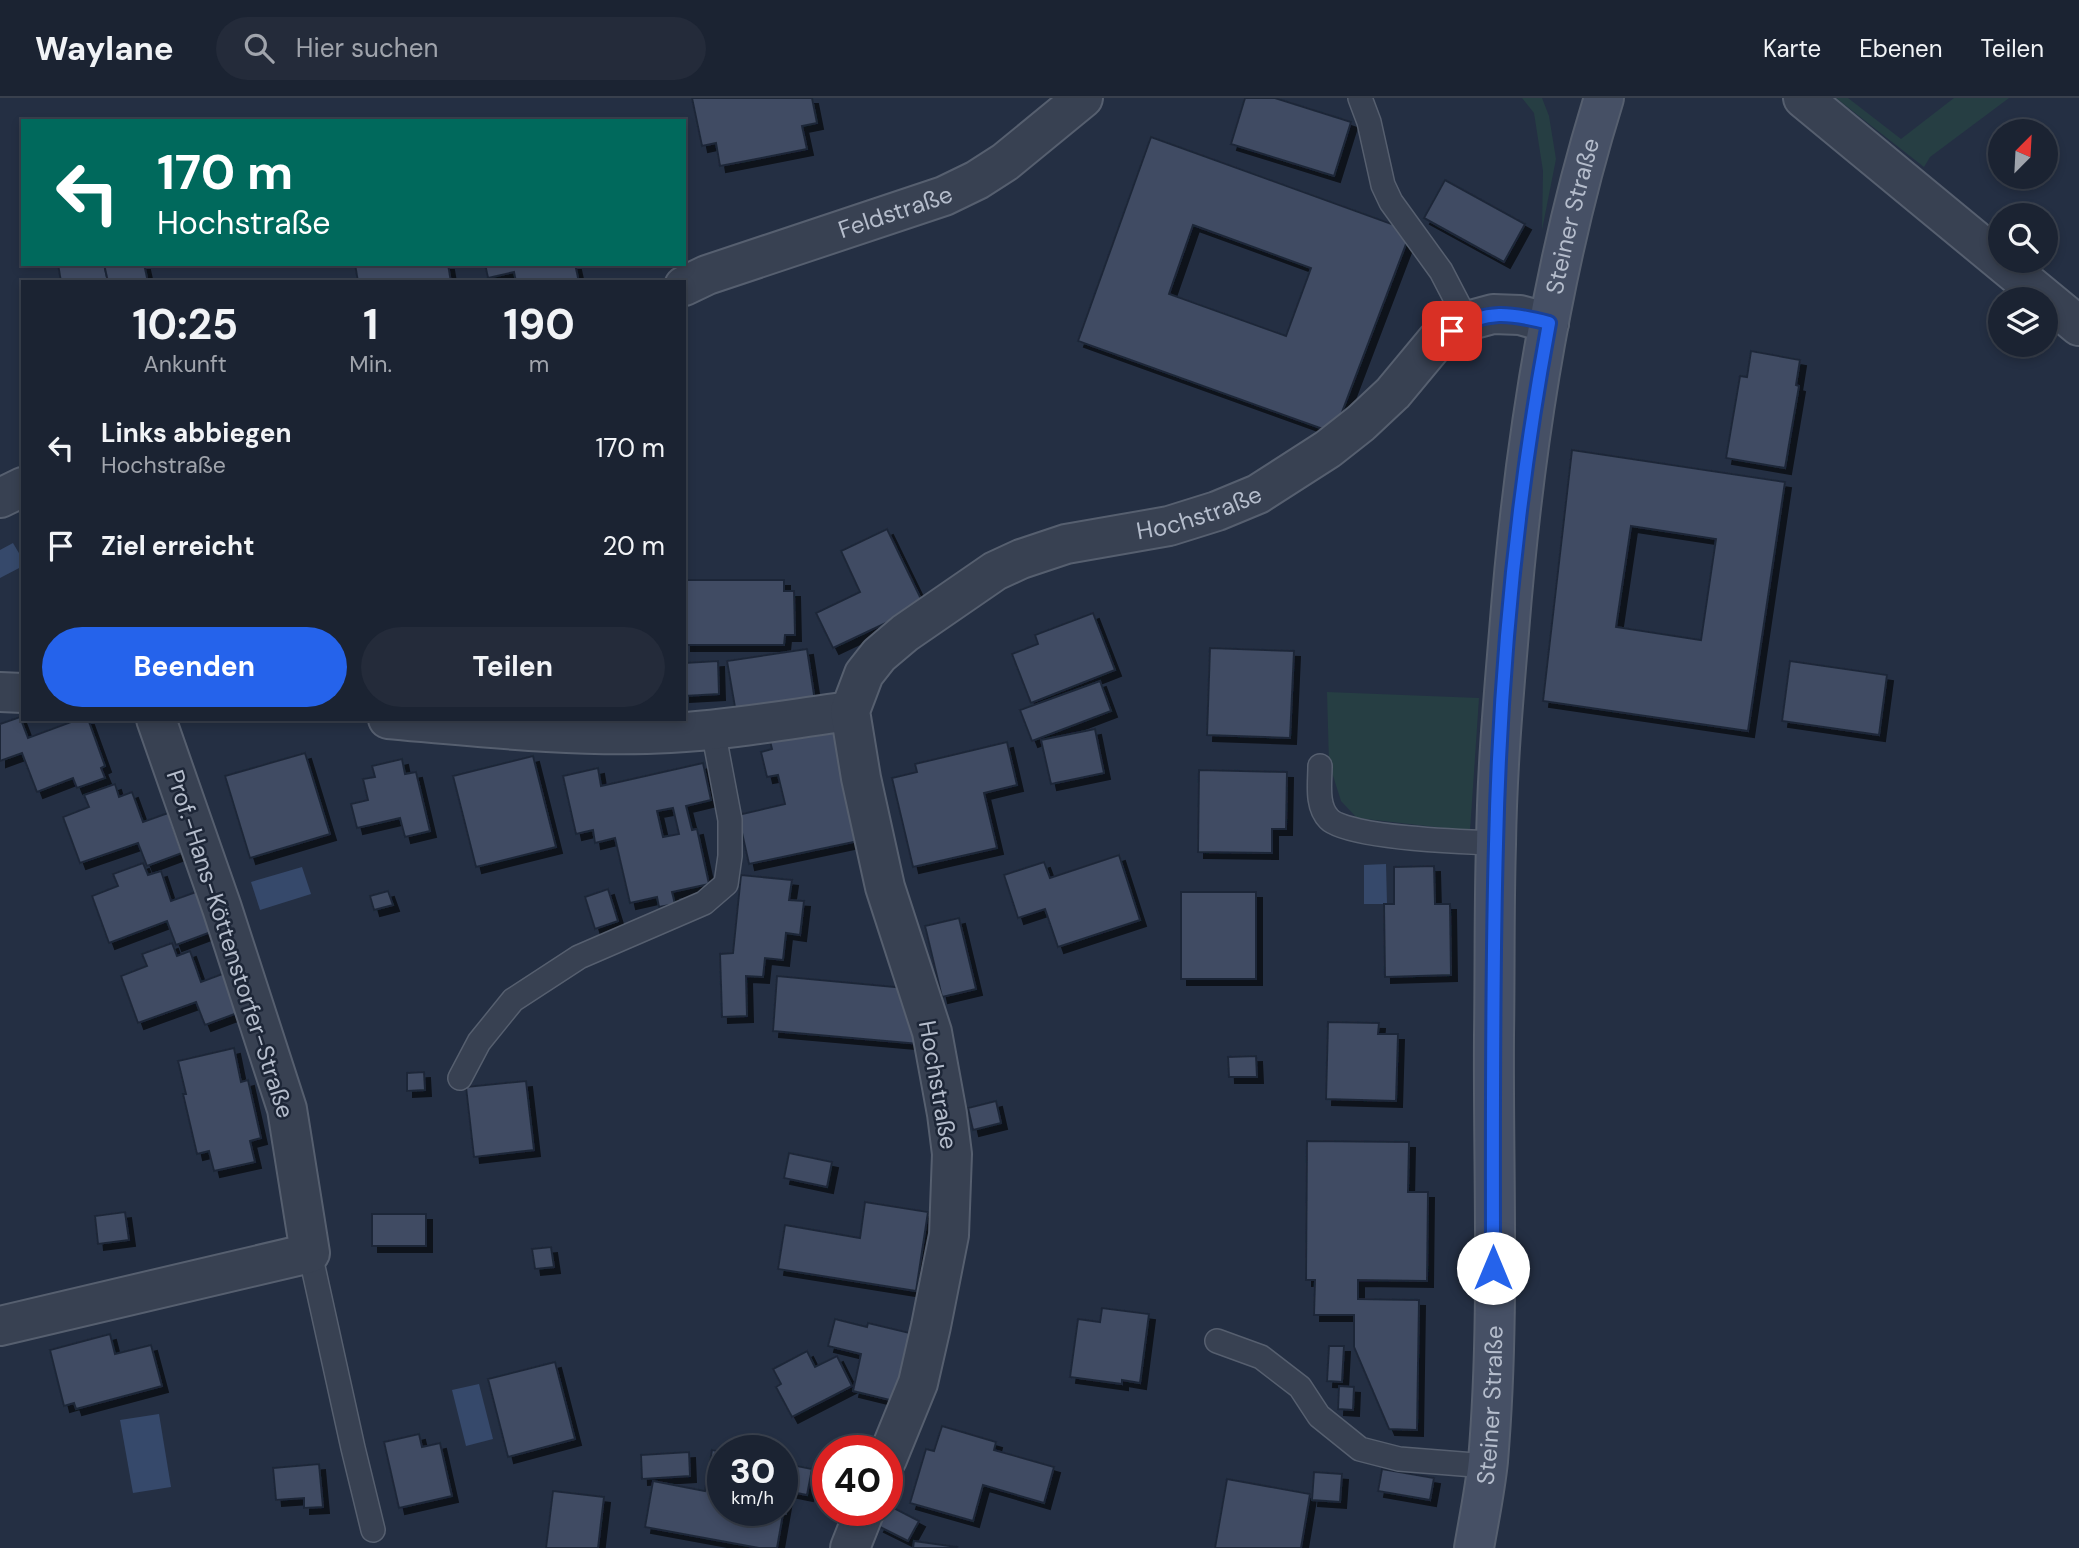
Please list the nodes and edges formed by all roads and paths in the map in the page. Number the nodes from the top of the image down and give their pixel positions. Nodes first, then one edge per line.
1 (1360, 98) edge
2 (1604, 98) edge
3 (1803, 98) edge
4 (1067, 102) edge
5 (686, 285) edge
6 (1467, 321) junction
7 (1549, 323) junction
8 (2079, 326) edge
9 (21, 488) edge
10 (0, 498) edge
11 (0, 692) edge
12 (21, 693) edge
13 (850, 711) junction
14 (157, 721) edge
15 (413, 721) edge
16 (713, 730) junction
17 (1320, 766) dead end
18 (1496, 843) junction
19 (460, 1078) dead end
20 (310, 1253) junction
21 (0, 1326) edge
22 (1217, 1341) dead end
23 (897, 1435) edge
24 (1487, 1465) junction
25 (859, 1526) edge
26 (373, 1530) dead end
27 (850, 1548) edge
28 (1474, 1548) edge

1 - 6 lane
2 - 7 street, Steiner Straße
3 - 8 street
4 - 5 street, Feldstraße
6 - 7 street, Hochstraße
6 - 13 street, Hochstraße
7 - 18 street, Steiner Straße
9 - 10 street
11 - 12 street
13 - 16 street
13 - 23 street, Hochstraße
14 - 20 street, Prof.-Hans-Köttenstorfer-Straße
15 - 16 street
16 - 19 lane
17 - 18 lane
18 - 24 street, Steiner Straße
20 - 21 street
20 - 26 lane, Prof.-Hans-Köttenstorfer-Straße
22 - 24 lane
24 - 28 street, Steiner Straße
25 - 27 street

